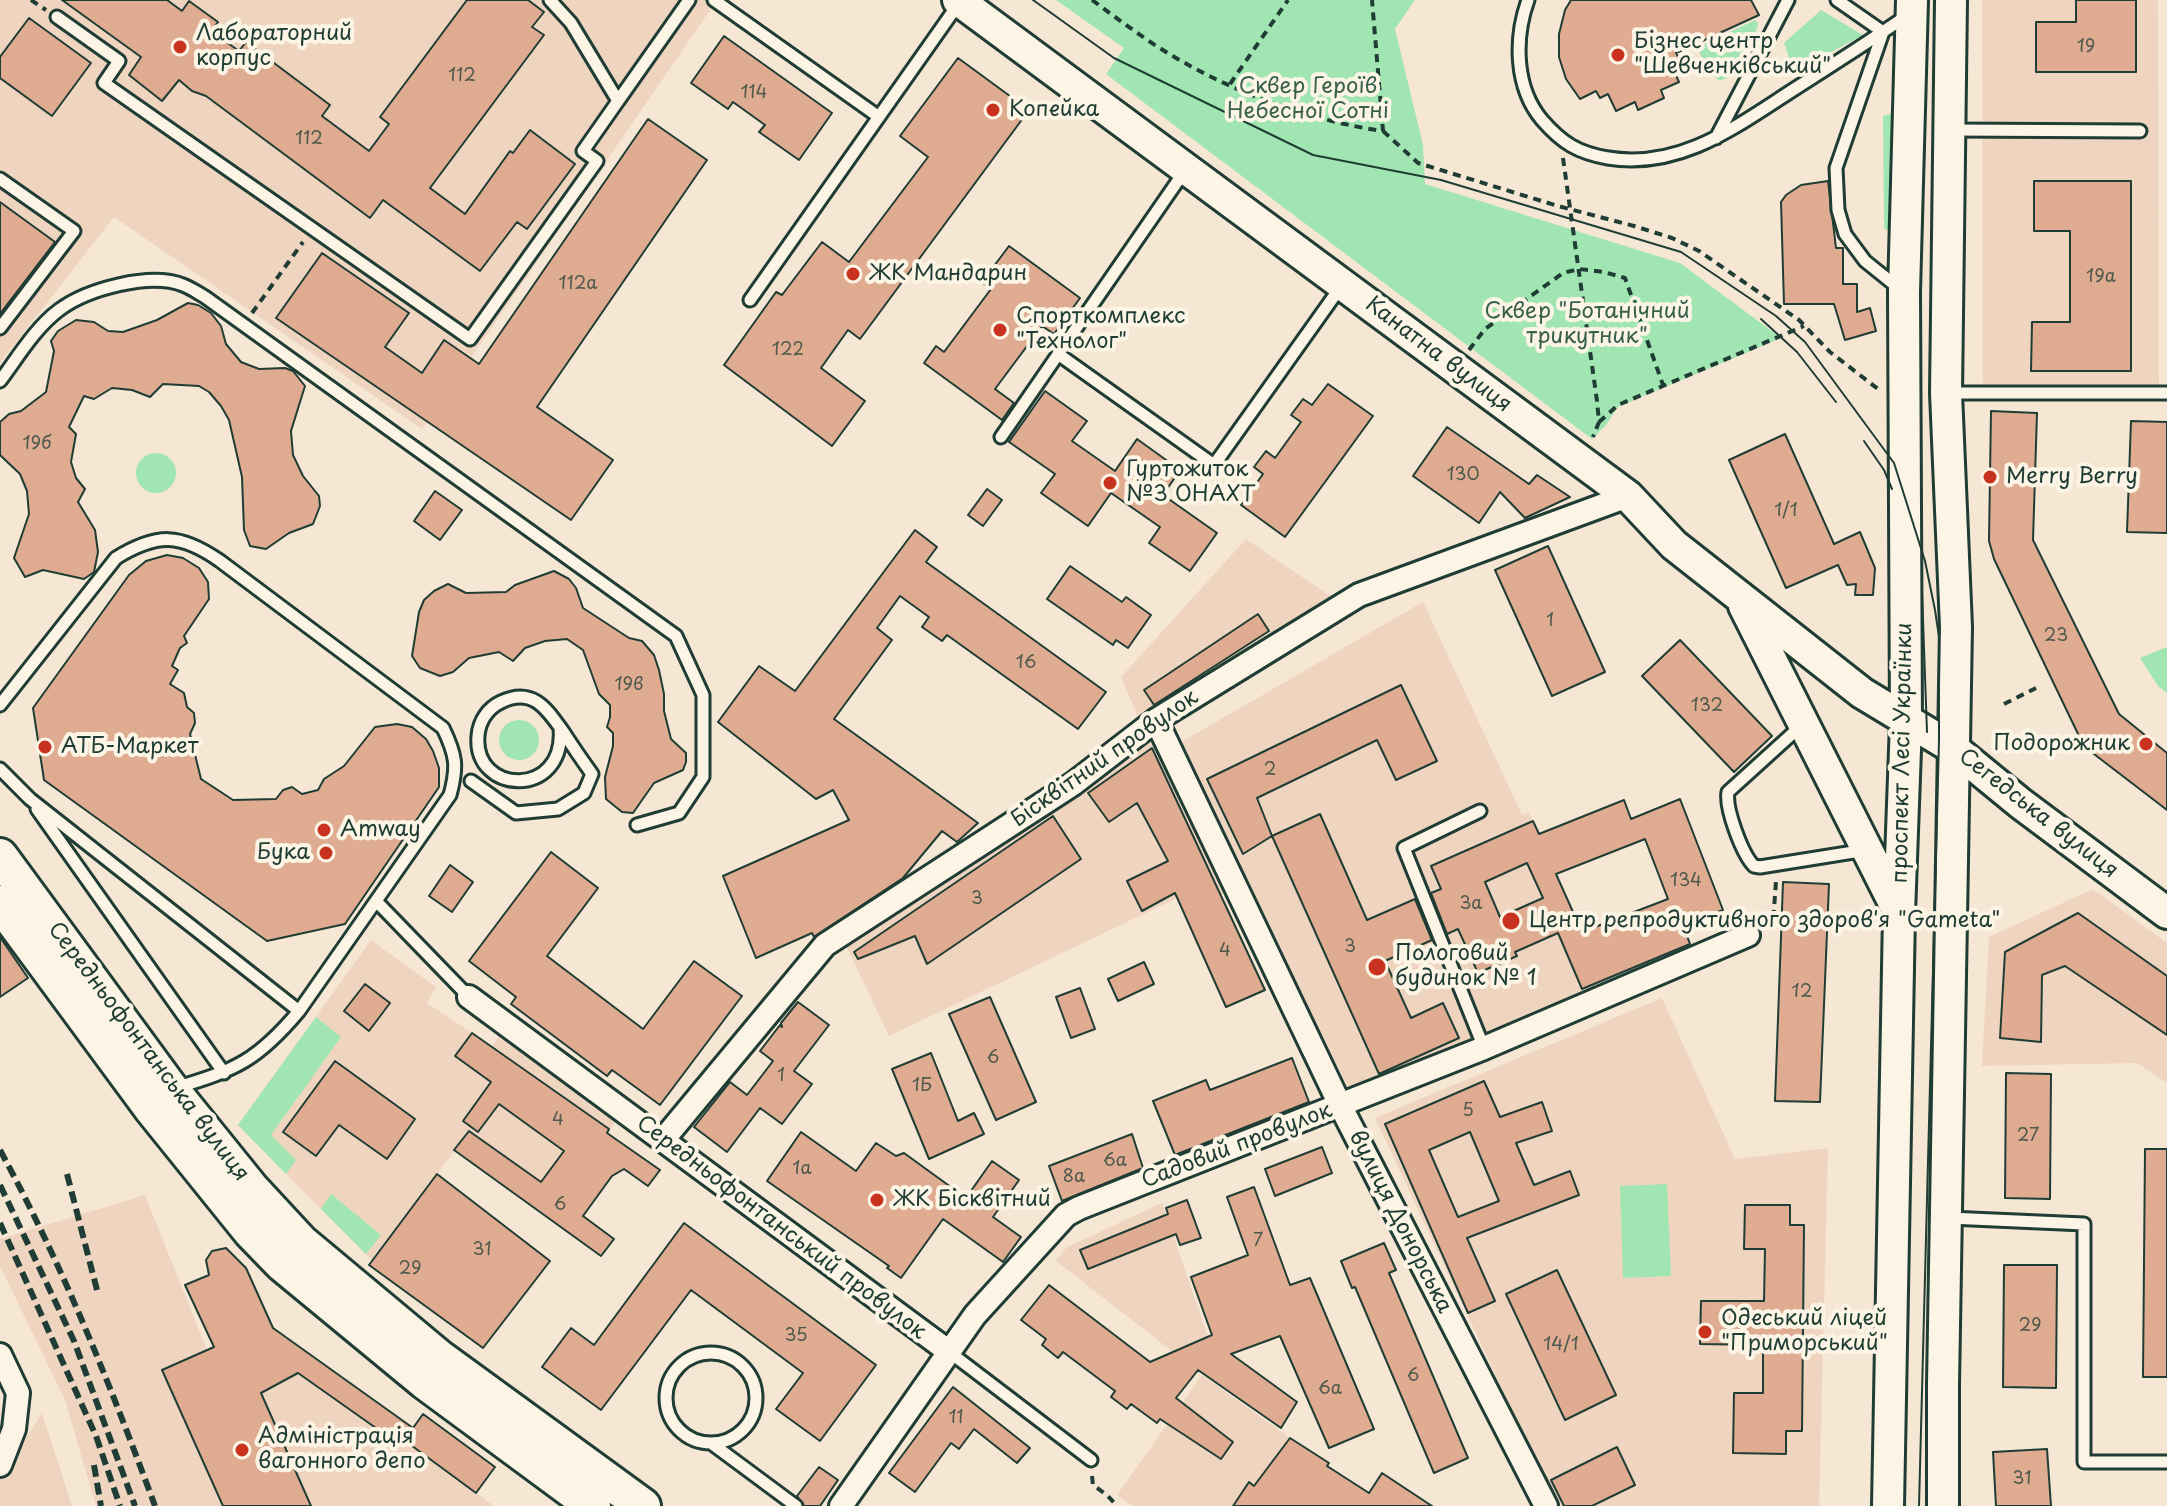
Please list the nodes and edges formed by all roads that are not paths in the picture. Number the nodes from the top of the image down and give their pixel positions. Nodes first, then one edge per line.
1 (550, 0) edge
2 (689, 0) edge
3 (714, 0) edge
4 (1528, 0) edge
5 (1788, 0) edge
6 (1837, 0) edge
7 (1951, 0) edge
8 (959, 1) edge
9 (1912, 6) edge
10 (52, 14) road end
11 (1883, 32) junction
12 (618, 101) junction
13 (879, 117) junction
14 (1950, 130) junction
15 (2140, 131) dead end
16 (1715, 139) junction
17 (1186, 169) junction
18 (0, 179) edge
19 (1342, 284) junction
20 (1904, 292) junction
21 (750, 300) dead end
22 (0, 328) edge
23 (1058, 354) junction
24 (0, 381) edge
25 (1946, 393) junction
26 (2167, 393) edge
27 (1001, 437) dead end
28 (1628, 496) junction
29 (1740, 597) junction
30 (0, 705) edge
31 (1156, 720) junction
32 (1906, 722) junction
33 (1803, 723) junction
34 (560, 728) junction
35 (1953, 748) junction
36 (0, 769) edge
37 (501, 777) junction
38 (471, 781) junction
39 (453, 783) junction
40 (30, 799) junction
41 (1480, 811) dead end
42 (637, 825) dead end
43 (1867, 850) junction
44 (0, 856) edge
45 (377, 902) junction
46 (0, 903) edge
47 (2167, 913) edge
48 (1899, 914) junction
49 (1748, 935) road end
50 (469, 997) joint
51 (299, 1011) junction
52 (1484, 1048) junction
53 (224, 1073) junction
54 (171, 1089) junction
55 (1340, 1105) junction
56 (663, 1140) junction
57 (1945, 1218) junction
58 (948, 1351) junction
59 (0, 1355) edge
60 (711, 1443) junction
61 (1091, 1460) road end
62 (2167, 1462) edge
63 (0, 1465) edge
64 (593, 1506) edge
65 (643, 1506) edge
66 (796, 1506) edge
67 (841, 1506) edge
68 (1546, 1506) edge
69 (1888, 1506) edge
70 (1943, 1506) edge

1 - 12 lane
2 - 12 lane
3 - 13 lane
4 - 16 lane
5 - 16 lane
6 - 11 lane
7 - 14 main road
8 - 13 lane
8 - 17 main road, Канатна вулиця
9 - 11 lane
9 - 20 main road, проспект Лесі Українки
10 - 12 lane
11 - 16 lane
11 - 20 lane
13 - 21 lane
14 - 15 lane
14 - 25 main road
17 - 19 main road, Канатна вулиця
17 - 23 lane
18 - 22 lane
19 - 23 lane
19 - 28 main road, Канатна вулиця
20 - 32 main road, проспект Лесі Українки
23 - 27 lane
24 - 42 lane
25 - 26 lane
25 - 35 main road
28 - 29 main road, Канатна вулиця
28 - 31 street, Бісквітний провулок
29 - 32 main road, Канатна вулиця
29 - 33 main road
30 - 39 lane
31 - 55 street, вулиця Донорська
31 - 56 street, Бісквітний провулок
32 - 35 main road, Сегедська вулиця
32 - 48 main road, проспект Лесі Українки
33 - 43 main road
33 - 43 lane
34 - 37 lane
34 - 37 lane
34 - 38 lane
35 - 47 main road, Сегедська вулиця
35 - 57 main road
36 - 40 lane
37 - 38 lane
38 - 39 lane
39 - 45 lane
40 - 51 lane
40 - 53 lane
41 - 52 lane
43 - 48 main road
44 - 54 main road, Середньофонтанська вулиця
45 - 50 lane
45 - 51 lane
46 - 64 main road, Середньофонтанська вулиця
48 - 69 main road, проспект Лесі Українки
49 - 52 street, Садовий провулок
50 - 56 street, Середньофонтанський провулок
51 - 53 lane
52 - 55 street, Садовий провулок
53 - 54 lane
54 - 65 main road, Середньофонтанська вулиця
55 - 58 street, Садовий провулок
55 - 68 street, вулиця Донорська
56 - 58 street, Середньофонтанський провулок
57 - 62 lane
57 - 70 main road
58 - 61 lane, Середньофонтанський провулок
58 - 67 street, Садовий провулок
59 - 63 street
60 - 60 lane
60 - 66 lane

